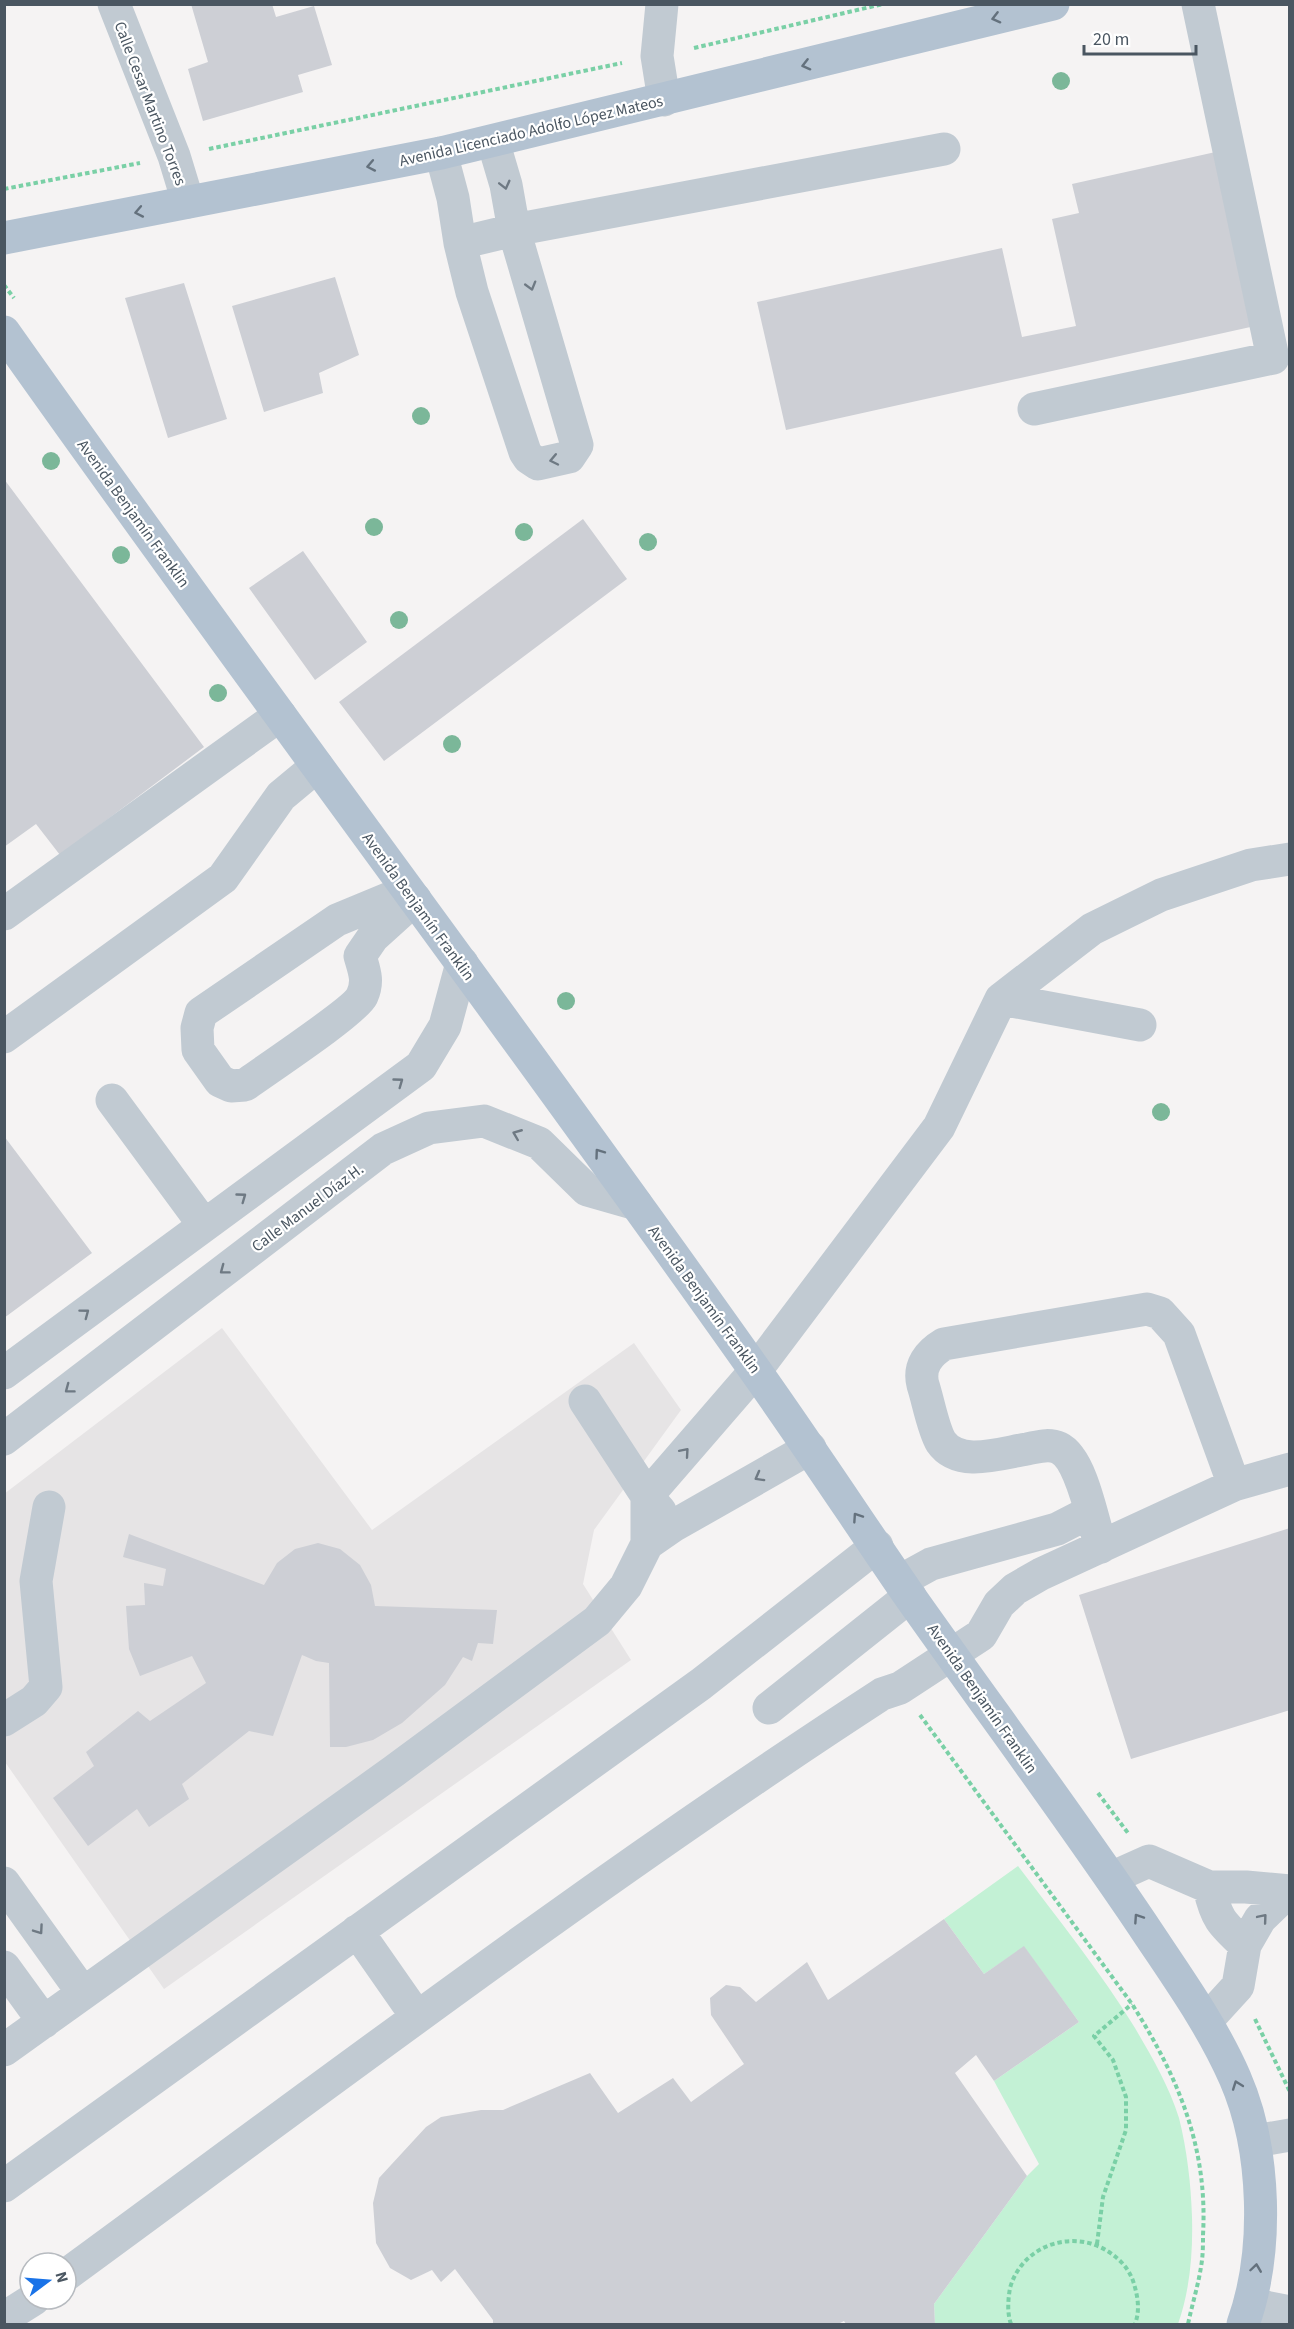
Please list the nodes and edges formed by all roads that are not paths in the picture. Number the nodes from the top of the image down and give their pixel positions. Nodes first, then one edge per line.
1 (114, 4) edge
2 (662, 4) edge
3 (1053, 4) edge
4 (1198, 4) edge
5 (664, 100) junction
6 (493, 141) junction
7 (944, 149) dead end
8 (441, 153) junction
9 (188, 202) junction
10 (514, 230) junction
11 (4, 238) edge
12 (460, 243) junction
13 (4, 332) edge
14 (4, 366) edge
15 (44, 387) junction
16 (1034, 409) dead end
17 (280, 715) junction
18 (317, 766) junction
19 (1290, 859) edge
20 (411, 895) junction
21 (4, 914) edge
22 (462, 963) junction
23 (1001, 999) junction
24 (1140, 1024) dead end
25 (4, 1037) edge
26 (112, 1100) dead end
27 (636, 1204) junction
28 (204, 1225) junction
29 (756, 1370) junction
30 (4, 1373) edge
31 (585, 1401) dead end
32 (4, 1438) edge
33 (810, 1448) junction
34 (1290, 1469) edge
35 (1234, 1485) junction
36 (647, 1496) junction
37 (50, 1507) dead end
38 (1090, 1512) junction
39 (660, 1535) junction
40 (877, 1546) junction
41 (1101, 1547) junction
42 (905, 1588) junction
43 (953, 1655) junction
44 (769, 1708) dead end
45 (4, 1720) edge
46 (1111, 1878) junction
47 (1209, 1887) junction
48 (1289, 1891) edge
49 (8, 1895) edge
50 (357, 1931) junction
51 (1245, 1945) junction
52 (4, 1967) edge
53 (83, 1994) junction
54 (417, 2017) junction
55 (1206, 2021) junction
56 (44, 2022) junction
57 (4, 2050) edge
58 (1290, 2135) edge
59 (1255, 2141) junction
60 (4, 2186) edge
61 (78, 2266) edge
62 (18, 2309) edge
63 (1290, 2312) edge
64 (1247, 2314) edge
65 (4, 2318) edge

1 - 9 street, Calle Cesar Martino Torres
2 - 5 street
3 -> 5 main road, Avenida Licenciado Adolfo López Mateos
4 - 16 street
5 - 6 main road, Avenida Licenciado Adolfo López Mateos
6 - 8 main road, Avenida Licenciado Adolfo López Mateos
6 -> 10 street
7 - 10 street
8 -> 9 main road, Avenida Licenciado Adolfo López Mateos
8 - 12 street
9 -> 11 main road, Avenida Licenciado Adolfo López Mateos
10 - 12 street
10 -> 12 street
13 - 15 main road, Avenida Benjamín Franklin
14 - 15 main road
15 - 17 main road, Avenida Benjamín Franklin
17 - 18 main road, Avenida Benjamín Franklin
17 - 21 street
18 - 20 main road, Avenida Benjamín Franklin
18 - 25 street
19 - 23 street
20 - 20 street
20 - 22 main road, Avenida Benjamín Franklin
27 -> 22 main road, Avenida Benjamín Franklin
28 -> 22 street
23 - 24 street
23 - 29 street
26 - 28 street
27 - 29 main road, Avenida Benjamín Franklin
27 -> 32 street, Calle Manuel Díaz H.
30 -> 28 street
29 - 33 main road, Avenida Benjamín Franklin
36 -> 29 street
31 - 36 street
33 -> 39 street
40 -> 33 main road, Avenida Benjamín Franklin
34 - 35 street
35 - 38 street
35 - 41 street
36 - 39 street
37 - 45 street
38 - 41 street
38 - 42 street
39 - 53 street
40 - 42 main road, Avenida Benjamín Franklin
40 - 50 street
41 - 43 street
42 - 43 main road, Avenida Benjamín Franklin
42 - 44 street
43 - 46 main road, Avenida Benjamín Franklin
43 - 54 street
46 - 47 street
55 -> 46 main road, Avenida Benjamín Franklin
47 - 48 street
47 - 51 street
51 -> 48 street
49 -> 53 street
50 - 54 street
50 - 60 street
51 - 55 street
52 - 56 street
53 - 56 street
54 - 61 street
59 -> 55 main road, Avenida Benjamín Franklin
56 - 57 street
58 - 59 street
64 -> 59 main road, Avenida Benjamín Franklin
62 - 65 street
63 - 64 street

